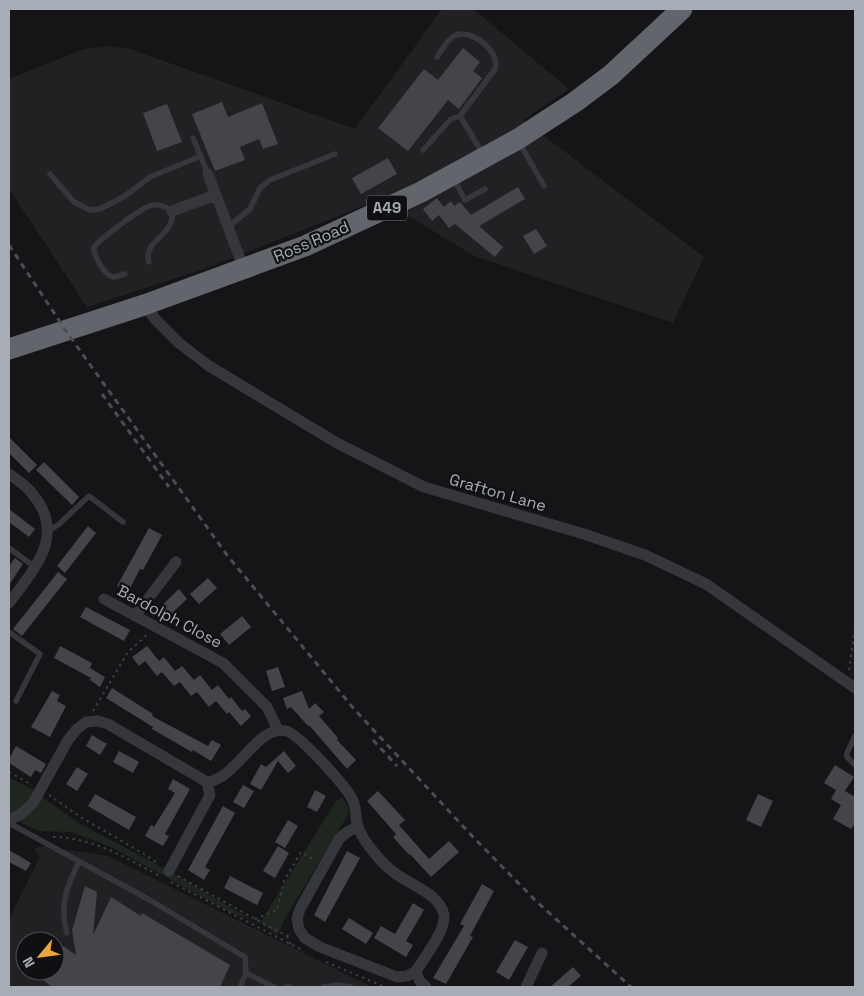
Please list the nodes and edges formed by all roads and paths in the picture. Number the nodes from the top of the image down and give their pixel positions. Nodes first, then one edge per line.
1 (682, 9) edge
2 (437, 57) dead end
3 (460, 116) junction
4 (193, 138) dead end
5 (518, 139) junction
6 (424, 150) dead end
7 (335, 154) dead end
8 (200, 156) junction
9 (486, 158) junction
10 (50, 174) dead end
11 (208, 174) joint
12 (452, 176) junction
13 (544, 186) dead end
14 (485, 189) dead end
15 (216, 195) junction
16 (172, 211) junction
17 (228, 228) junction
18 (148, 262) dead end
19 (244, 269) junction
20 (125, 274) dead end
21 (144, 305) junction
22 (9, 349) edge
23 (9, 474) edge
24 (123, 522) dead end
25 (48, 531) junction
26 (9, 548) edge
27 (176, 562) dead end
28 (35, 567) junction
29 (104, 600) dead end
30 (9, 603) edge
31 (135, 616) junction
32 (155, 628) junction
33 (855, 628) edge
34 (9, 632) edge
35 (851, 686) edge
36 (16, 701) dead end
37 (86, 722) junction
38 (278, 730) junction
39 (855, 736) edge
40 (855, 766) edge
41 (9, 772) edge
42 (207, 782) junction
43 (40, 789) junction
44 (9, 822) edge
45 (358, 826) junction
46 (53, 837) dead end
47 (79, 862) junction
48 (324, 866) junction
49 (166, 876) junction
50 (255, 920) dead end
51 (67, 934) dead end
52 (287, 936) dead end
53 (292, 945) junction
54 (542, 953) dead end
55 (308, 954) dead end
56 (325, 962) dead end
57 (416, 972) junction
58 (246, 973) junction
59 (240, 987) edge
60 (274, 987) edge
61 (286, 987) edge
62 (290, 987) edge
63 (324, 987) edge
64 (351, 987) edge
65 (384, 987) edge
66 (426, 987) edge
67 (526, 987) edge

1 - 5 highway, Ross Road / A49
2 - 3 lane
3 - 6 lane
3 - 9 lane
4 - 8 lane
5 - 9 highway, Ross Road / A49
5 - 13 lane
7 - 17 lane
8 - 10 lane
8 - 11 lane
9 - 12 highway, Ross Road / A49
11 - 15 street
12 - 14 lane
12 - 19 highway, Ross Road / A49
15 - 16 street
15 - 17 street
16 - 18 lane
16 - 20 lane
17 - 19 street
19 - 21 highway, Ross Road / A49
21 - 22 highway, Ross Road / A49
21 - 35 street, Grafton Lane
23 - 25 street
24 - 25 lane
25 - 28 street
26 - 28 lane
27 - 31 street
28 - 30 street
29 - 31 street, Bardolph Close
31 - 32 street, Bardolph Close
32 - 37 path
32 - 38 street, Bardolph Close
33 - 35 path
34 - 36 lane
37 - 42 street
37 - 43 street
38 - 42 street
38 - 45 street
39 - 40 lane
41 - 43 path
42 - 49 street
43 - 44 street
44 - 47 lane
45 - 48 street
45 - 57 street
46 - 49 path
47 - 51 lane
47 - 58 lane
48 - 50 path
48 - 57 street
49 - 53 path
52 - 53 path
53 - 55 path
54 - 67 street
56 - 65 path
57 - 66 street
58 - 59 lane
58 - 60 lane
61 - 62 lane
63 - 64 lane

